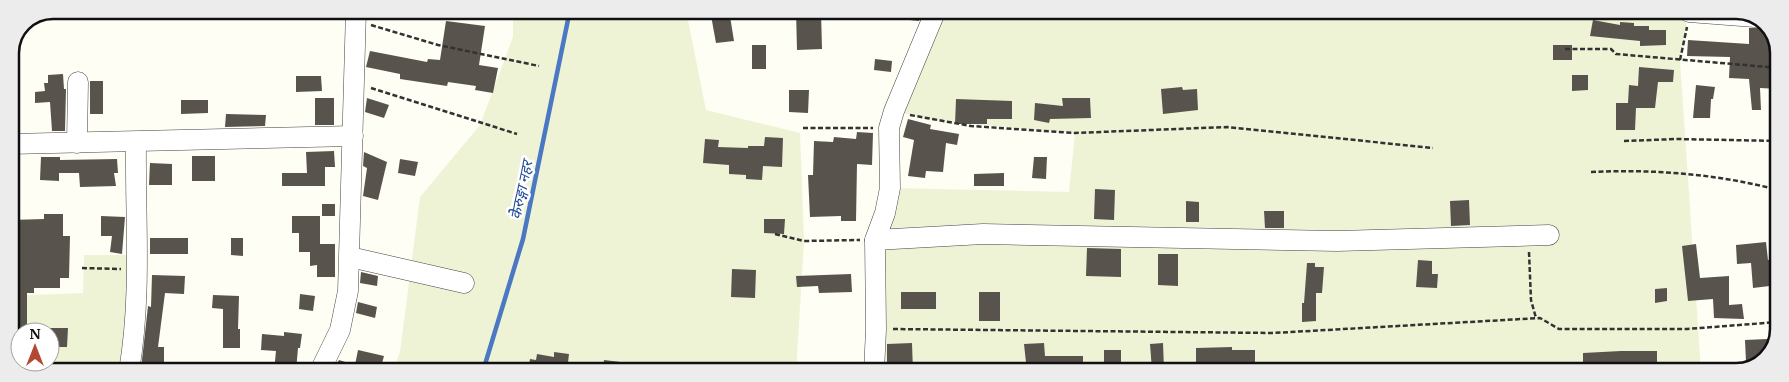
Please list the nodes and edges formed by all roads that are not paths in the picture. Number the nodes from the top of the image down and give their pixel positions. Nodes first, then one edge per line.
1 (355, 19) edge
2 (932, 19) edge
3 (78, 82) dead end
4 (353, 136) junction
5 (136, 142) junction
6 (19, 144) edge
7 (77, 144) junction
8 (1549, 235) dead end
9 (875, 240) junction
10 (350, 257) junction
11 (464, 283) dead end
12 (130, 363) edge
13 (324, 363) edge
14 (874, 363) edge

1 - 4 street
2 - 9 street
3 - 7 street
4 - 5 street
4 - 10 street
5 - 7 street
5 - 12 street
6 - 7 street
8 - 9 street
9 - 14 street
10 - 11 street
10 - 13 street

